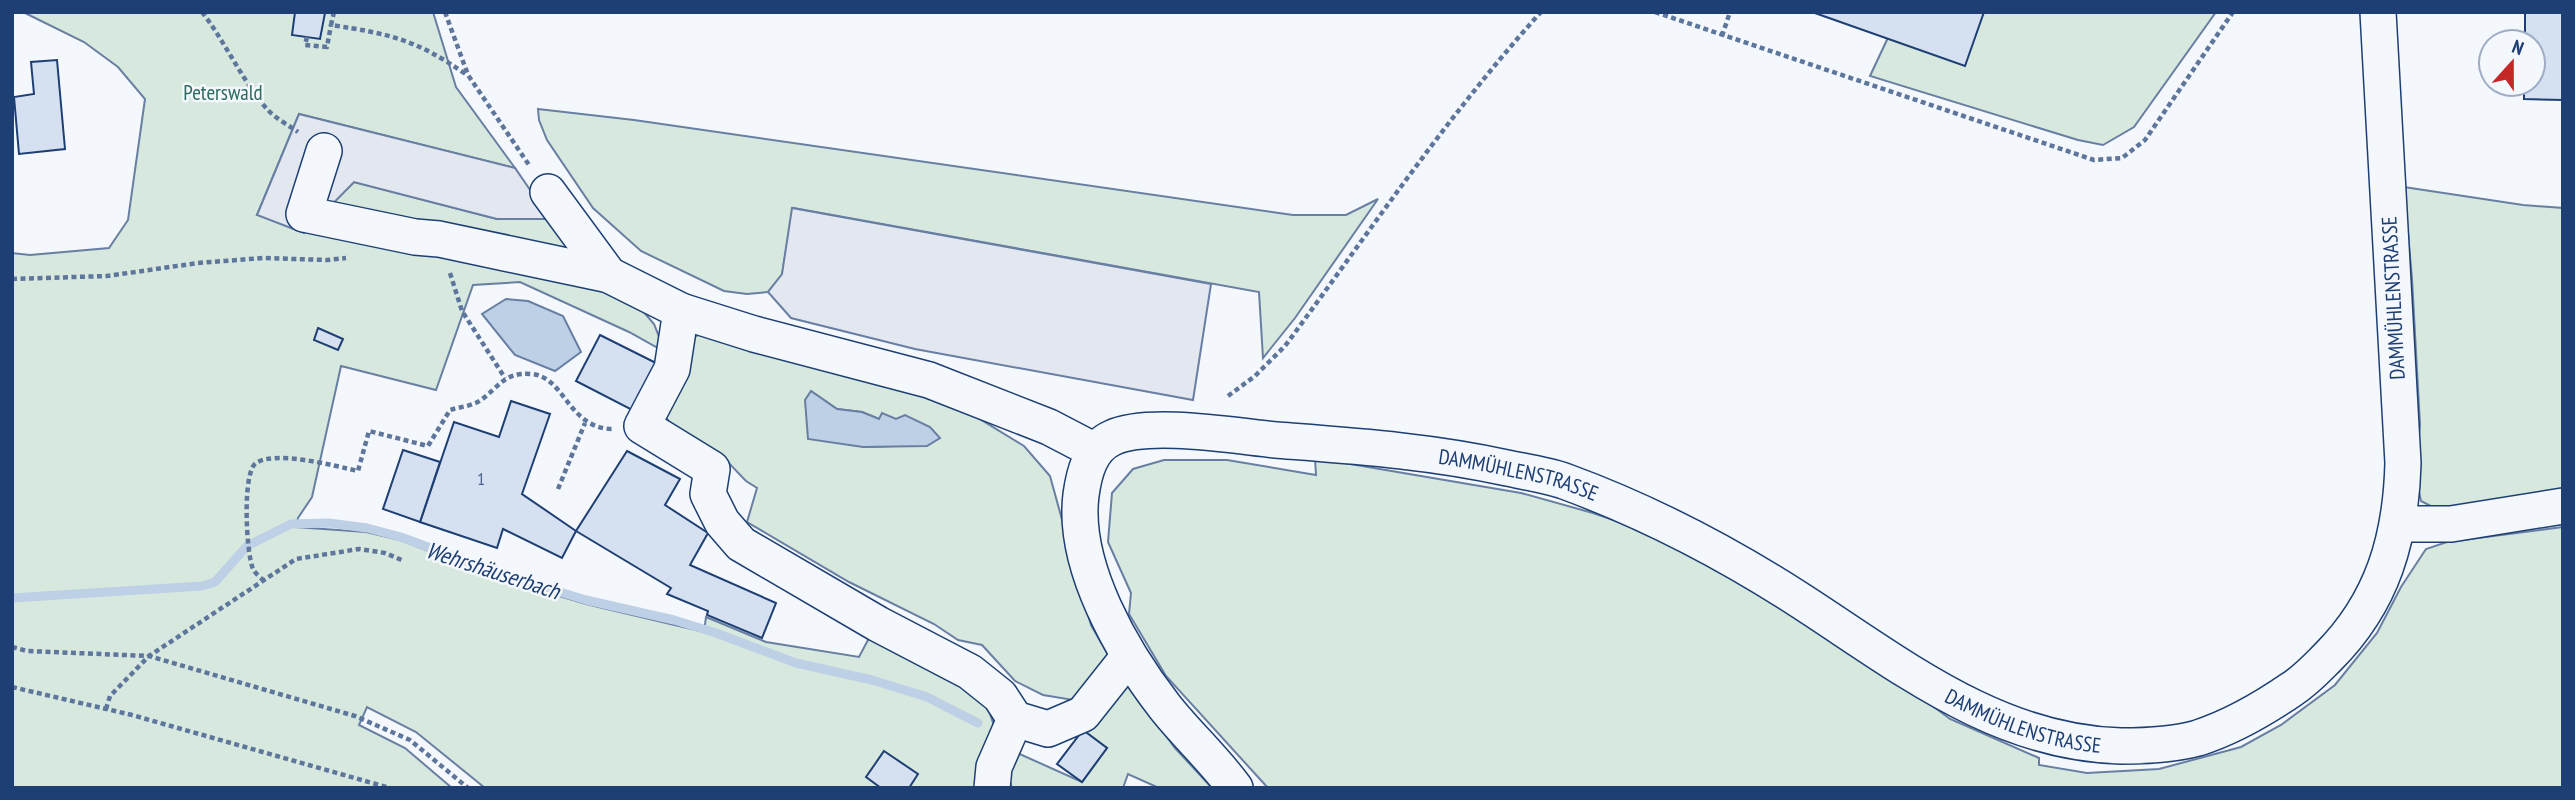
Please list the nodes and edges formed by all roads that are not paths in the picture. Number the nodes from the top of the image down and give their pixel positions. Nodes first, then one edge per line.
1 (2378, 12) edge
2 (324, 151) road end
3 (548, 192) road end
4 (609, 275) junction
5 (681, 311) junction
6 (1095, 451) junction
7 (2563, 506) edge
8 (2399, 524) junction
9 (1129, 656) junction
10 (1016, 719) junction
11 (992, 788) edge
12 (1235, 788) edge

1 - 8 street, DAMMÜHLENSTRASSE
2 - 4 street
3 - 4 street
4 - 5 street
5 - 6 street
5 - 10 street
6 - 8 street, DAMMÜHLENSTRASSE
6 - 9 street
7 - 8 street
9 - 10 street
9 - 12 street
10 - 11 street

